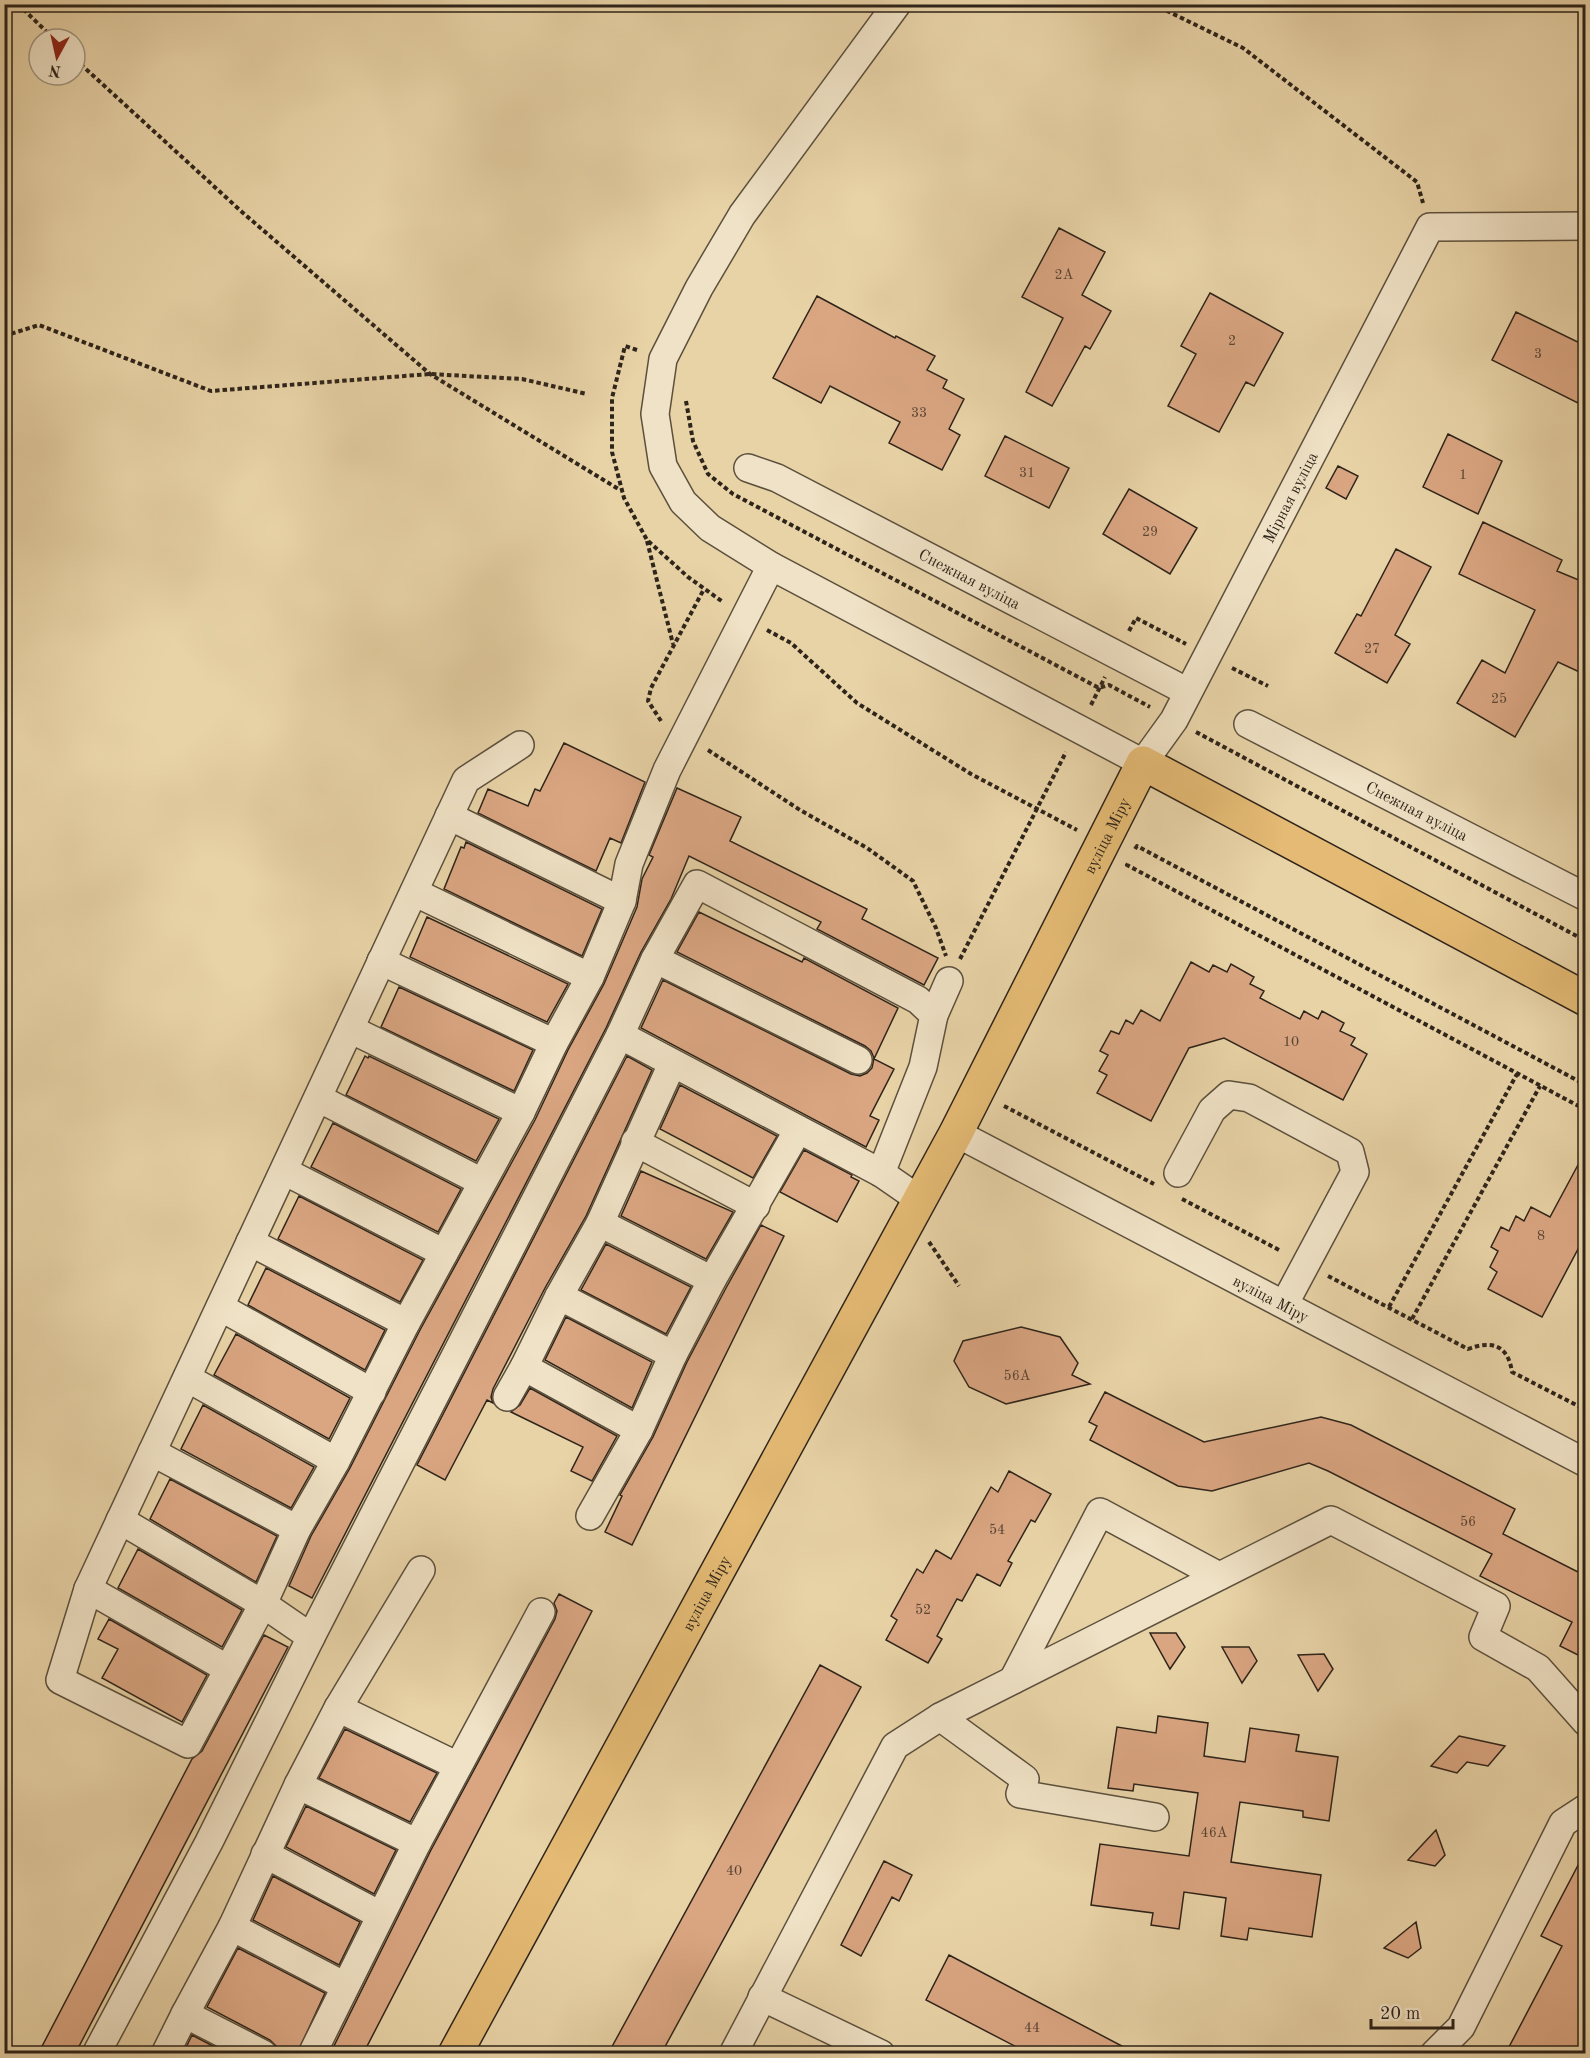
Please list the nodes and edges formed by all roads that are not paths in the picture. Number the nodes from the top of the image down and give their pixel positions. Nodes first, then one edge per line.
1 (897, 4) edge
2 (1586, 226) edge
3 (748, 468) dead end
4 (771, 566) junction
5 (1188, 692) junction
6 (1248, 724) dead end
7 (520, 745) dead end
8 (1143, 763) junction
9 (449, 816) junction
10 (414, 892) junction
11 (1586, 897) edge
12 (622, 901) junction
13 (655, 959) junction
14 (381, 961) junction
15 (590, 977) junction
16 (949, 981) road end
17 (1586, 999) edge
18 (934, 1015) junction
19 (350, 1029) junction
20 (620, 1035) junction
21 (554, 1043) junction
22 (858, 1060) dead end
23 (672, 1064) junction
24 (318, 1098) junction
25 (521, 1112) junction
26 (798, 1130) junction
27 (956, 1133) junction
28 (635, 1142) junction
29 (284, 1171) junction
30 (881, 1173) junction
31 (482, 1182) junction
32 (1171, 1185) road end
33 (756, 1206) junction
34 (915, 1208) junction
35 (600, 1223) junction
36 (250, 1242) junction
37 (444, 1253) junction
38 (712, 1280) junction
39 (559, 1296) junction
40 (1285, 1303) junction
41 (220, 1307) junction
42 (406, 1323) junction
43 (673, 1355) junction
44 (524, 1367) junction
45 (187, 1378) junction
46 (372, 1392) junction
47 (507, 1397) dead end
48 (639, 1430) junction
49 (152, 1452) junction
50 (336, 1461) junction
51 (1586, 1463) edge
52 (590, 1516) dead end
53 (120, 1520) junction
54 (297, 1529) junction
55 (421, 1570) dead end
56 (1220, 1576) junction
57 (88, 1589) junction
58 (263, 1604) junction
59 (541, 1612) dead end
60 (311, 1637) junction
61 (228, 1669) junction
62 (1012, 1680) junction
63 (338, 1708) junction
64 (940, 1716) junction
65 (1586, 1722) edge
66 (458, 1766) junction
67 (298, 1785) junction
68 (1586, 1808) edge
69 (1155, 1817) dead end
70 (417, 1843) junction
71 (265, 1854) junction
72 (380, 1915) junction
73 (232, 1927) junction
74 (345, 1986) junction
75 (762, 1997) junction
76 (185, 2014) junction
77 (96, 2054) edge
78 (165, 2054) edge
79 (262, 2054) edge
80 (312, 2054) edge
81 (455, 2054) edge
82 (733, 2054) edge
83 (881, 2054) edge
84 (1434, 2054) edge

1 - 4 street
2 - 5 street, Мірная вуліца
3 - 5 street, Снежная вуліца
4 - 8 street
4 - 12 street
5 - 8 street, Мірная вуліца
6 - 11 street, Снежная вуліца
7 - 9 street
8 - 17 main road
8 - 27 main road, вуліца Міру
9 - 10 street
9 - 12 street
10 - 14 street
10 - 15 street
12 - 15 street
13 - 18 street
13 - 20 street
13 - 22 street
14 - 19 street
14 - 21 street
15 - 21 street
16 - 18 street
18 - 30 street
19 - 24 street
19 - 25 street
20 - 23 street
20 - 60 street
21 - 25 street
23 - 26 street
23 - 28 street
24 - 29 street
24 - 31 street
25 - 31 street
26 - 30 street
26 - 33 street
27 - 34 main road, вуліца Міру
27 - 40 street, вуліца Міру
28 - 33 street
28 - 35 street
29 - 36 street
29 - 37 street
30 - 34 street
31 - 37 street
32 - 40 street
33 - 38 street
34 - 81 main road, вуліца Міру
35 - 38 street
35 - 39 street
36 - 41 street
36 - 42 street
37 - 42 street
38 - 43 street
39 - 43 street
39 - 44 street
40 - 51 street, вуліца Міру
41 - 45 street
41 - 46 street
42 - 46 street
43 - 48 street
44 - 47 street
44 - 48 street
45 - 49 street
45 - 50 street
46 - 50 street
48 - 52 street
49 - 53 street
49 - 54 street
50 - 54 street
53 - 57 street
53 - 58 street
54 - 58 street
55 - 63 street
56 - 62 street
56 - 62 street
56 - 65 street
57 - 61 street
57 - 61 street
58 - 60 street
58 - 61 street
59 - 66 street
60 - 77 street
62 - 64 street
63 - 66 street
63 - 67 street
64 - 69 street
64 - 75 street
66 - 70 street
67 - 70 street
67 - 71 street
68 - 84 street
70 - 72 street
71 - 72 street
71 - 73 street
72 - 74 street
73 - 74 street
73 - 76 street
74 - 80 street
75 - 82 street
75 - 83 street
76 - 78 street
76 - 79 street

